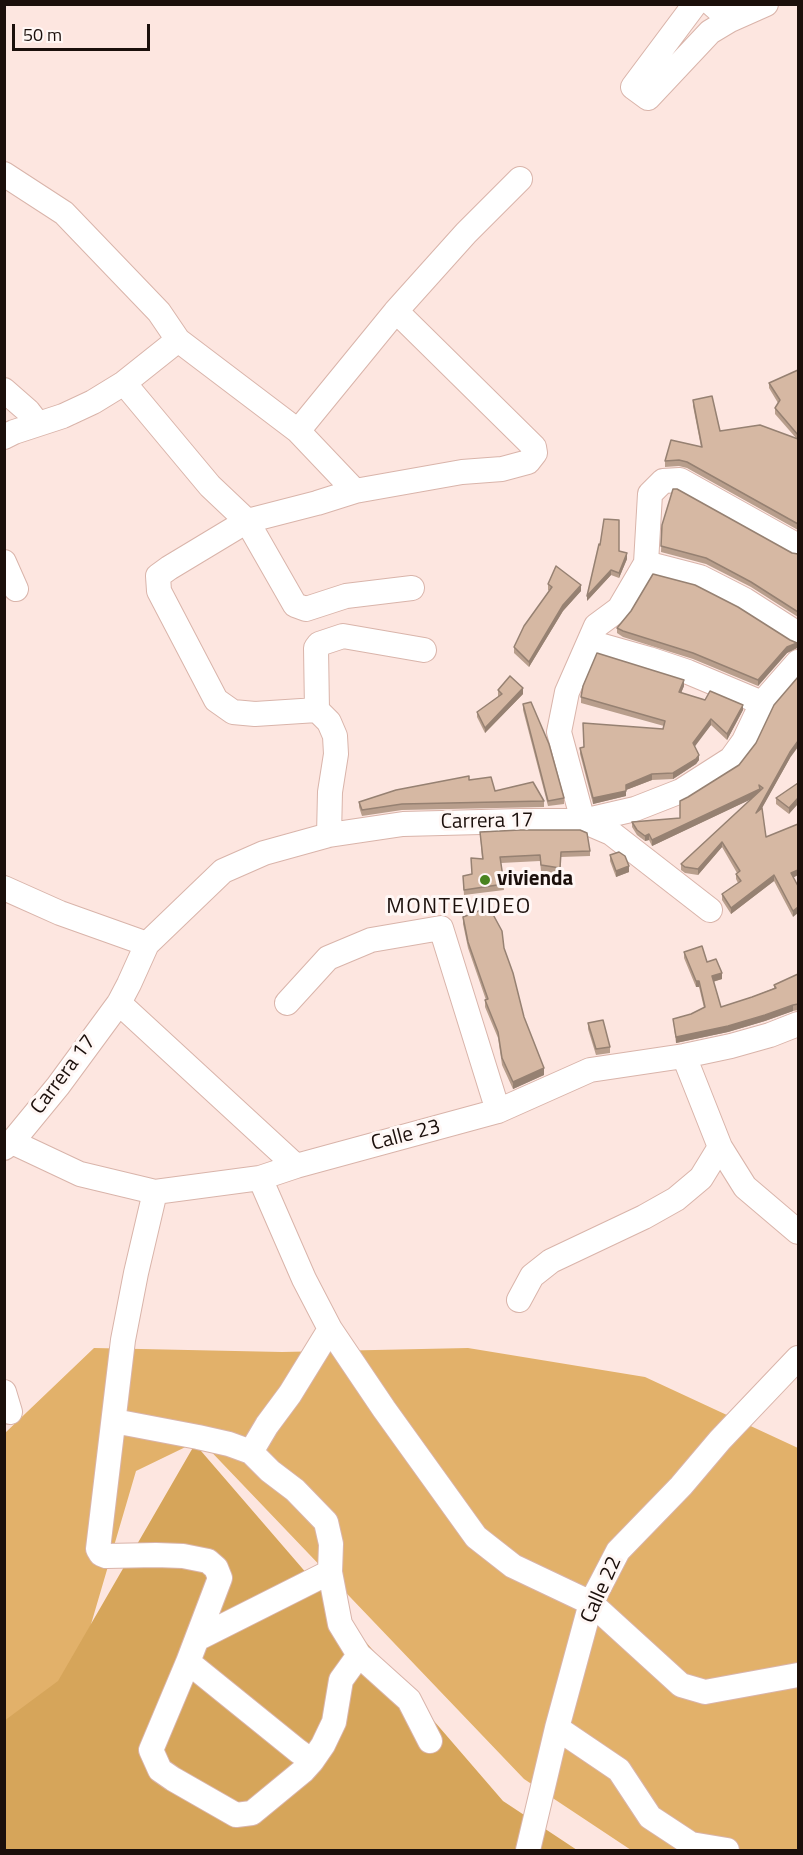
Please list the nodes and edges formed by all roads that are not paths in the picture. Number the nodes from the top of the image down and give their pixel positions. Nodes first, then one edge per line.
1 (695, 4) edge
2 (766, 4) edge
3 (721, 12) edge
4 (4, 174) edge
5 (520, 179) dead end
6 (396, 311) junction
7 (178, 340) junction
8 (124, 384) junction
9 (4, 390) edge
10 (38, 424) junction
11 (298, 431) junction
12 (4, 437) edge
13 (356, 491) junction
14 (246, 521) junction
15 (798, 546) edge
16 (4, 562) edge
17 (646, 563) junction
18 (412, 588) dead end
19 (16, 589) dead end
20 (798, 634) edge
21 (589, 642) junction
22 (424, 650) dead end
23 (798, 662) edge
24 (762, 703) junction
25 (317, 710) junction
26 (583, 822) junction
27 (329, 835) junction
28 (4, 888) edge
29 (710, 910) dead end
30 (147, 944) junction
31 (119, 1003) junction
32 (287, 1003) dead end
33 (798, 1024) edge
34 (684, 1056) junction
35 (498, 1111) junction
36 (8, 1145) edge
37 (720, 1147) junction
38 (297, 1166) junction
39 (260, 1178) junction
40 (155, 1192) junction
41 (798, 1232) edge
42 (519, 1300) dead end
43 (330, 1329) junction
44 (798, 1358) edge
45 (114, 1420) junction
46 (250, 1452) junction
47 (330, 1572) junction
48 (591, 1603) junction
49 (197, 1639) junction
50 (359, 1655) junction
51 (188, 1662) junction
52 (798, 1675) edge
53 (558, 1728) junction
54 (430, 1741) dead end
55 (312, 1761) junction
56 (528, 1851) edge
57 (727, 1851) edge

1 - 3 street
2 - 3 street
4 - 7 street
5 - 6 street
6 - 11 street
6 - 13 street
7 - 8 street
7 - 11 street
8 - 10 street
8 - 14 street
9 - 10 street
10 - 12 street
11 - 13 street
13 - 14 street
14 - 18 street
14 - 25 street
15 - 17 street
16 - 19 street
17 - 20 street
17 - 21 street
21 - 24 street
21 - 26 street
22 - 25 street
23 - 24 street, Carrera 17
24 - 26 street, Carrera 17
25 - 27 street
26 - 27 street, Carrera 17
26 - 29 street
27 - 30 street, Carrera 17
28 - 30 street
30 - 31 street, Carrera 17
31 - 36 street, Carrera 17
31 - 38 street
32 - 35 street
33 - 34 street, Calle 23
34 - 35 street, Calle 23
34 - 37 street
35 - 38 street, Calle 23
36 - 40 street, Calle 23
37 - 41 street
37 - 42 street
38 - 39 street, Calle 23
39 - 40 street, Calle 23
39 - 43 street
40 - 45 street
43 - 46 street
43 - 48 street
44 - 48 street, Calle 22
45 - 46 street
45 - 49 street
46 - 47 street
47 - 49 street
47 - 50 street
48 - 52 street
48 - 53 street, Calle 22
49 - 51 street
50 - 54 street
50 - 55 street
51 - 55 street
51 - 55 street
53 - 56 street, Calle 22
53 - 57 street

